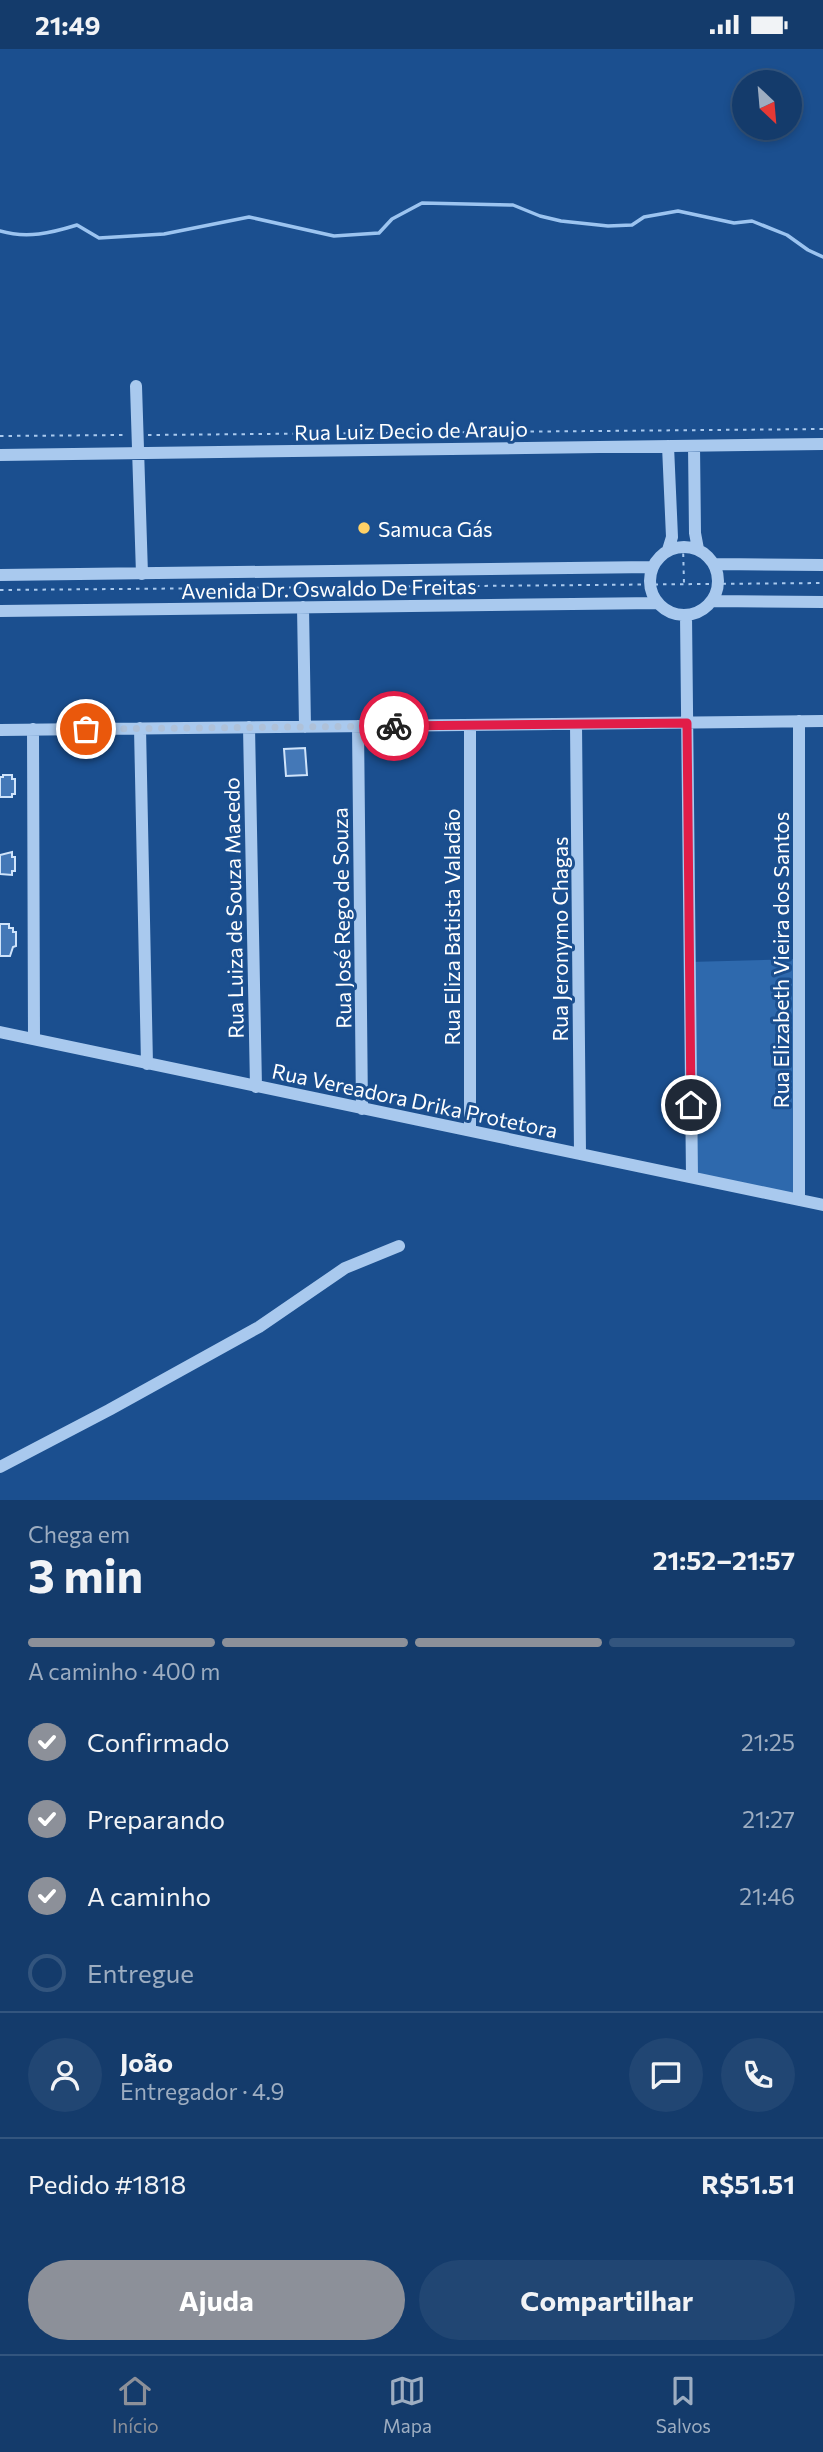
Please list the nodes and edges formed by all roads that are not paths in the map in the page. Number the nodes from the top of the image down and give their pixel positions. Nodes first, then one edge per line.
1 (136, 386) dead end
2 (823, 444) edge
3 (668, 446) junction
4 (694, 446) junction
5 (139, 453) junction
6 (0, 455) edge
7 (698, 549) junction
8 (668, 550) junction
9 (715, 564) junction
10 (823, 565) edge
11 (652, 567) junction
12 (142, 573) junction
13 (0, 575) edge
14 (712, 601) junction
15 (823, 602) edge
16 (658, 603) junction
17 (303, 607) junction
18 (0, 611) edge
19 (686, 615) junction
20 (799, 721) junction
21 (823, 721) edge
22 (687, 723) junction
23 (576, 724) junction
24 (470, 725) junction
25 (358, 726) junction
26 (249, 727) junction
27 (305, 727) junction
28 (140, 729) junction
29 (0, 730) edge
30 (33, 730) junction
31 (0, 1032) edge
32 (34, 1039) junction
33 (147, 1064) junction
34 (256, 1087) junction
35 (362, 1109) junction
36 (470, 1130) junction
37 (580, 1154) junction
38 (692, 1177) junction
39 (799, 1200) junction
40 (823, 1205) edge
41 (399, 1246) dead end
42 (0, 1467) edge

1 - 5 street
2 - 4 street, Rua Luiz Decio de Araujo
3 - 4 street, Rua Luiz Decio de Araujo
3 - 5 street, Rua Luiz Decio de Araujo
3 - 8 street
4 - 7 street
5 - 6 street, Rua Luiz Decio de Araujo
5 - 12 street
7 - 8 street
7 - 9 street
8 - 11 street
9 - 10 street
9 - 14 street
11 - 12 street, Avenida Dr. Oswaldo De Freitas
11 - 16 street
12 - 13 street, Avenida Dr. Oswaldo De Freitas
14 - 15 street
14 - 19 street
16 - 17 street, Avenida Dr. Oswaldo De Freitas
16 - 19 street
17 - 18 street, Avenida Dr. Oswaldo De Freitas
17 - 27 street
19 - 22 street
20 - 21 street
20 - 22 street
20 - 39 street, Rua Elizabeth Vieira dos Santos
22 - 23 street
22 - 38 street
23 - 24 street
23 - 37 street, Rua Jeronymo Chagas
24 - 25 street
24 - 36 street, Rua Eliza Batista Valadão
25 - 27 street
25 - 35 street, Rua José Rego de Souza
26 - 27 street
26 - 28 street
26 - 34 street, Rua Luiza de Souza Macedo
28 - 30 street
28 - 33 street
29 - 30 street
30 - 32 street
31 - 32 street, Rua Vereadora Drika Protetora
32 - 33 street, Rua Vereadora Drika Protetora
33 - 34 street, Rua Vereadora Drika Protetora
34 - 35 street, Rua Vereadora Drika Protetora
35 - 36 street, Rua Vereadora Drika Protetora
36 - 37 street, Rua Vereadora Drika Protetora
37 - 38 street, Rua Vereadora Drika Protetora
38 - 39 street, Rua Vereadora Drika Protetora
39 - 40 street, Rua Vereadora Drika Protetora
41 - 42 street

